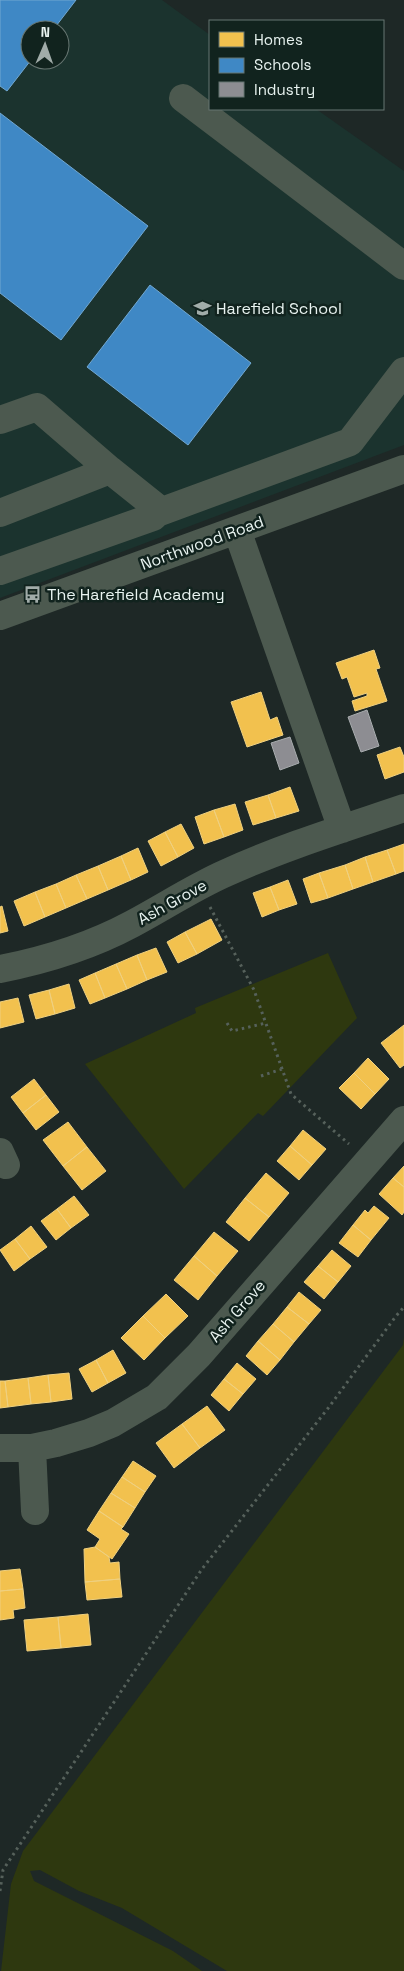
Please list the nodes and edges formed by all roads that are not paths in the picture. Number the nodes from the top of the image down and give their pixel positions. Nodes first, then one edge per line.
1 (183, 98) dead end
2 (404, 266) edge
3 (404, 371) edge
4 (0, 420) edge
5 (404, 469) edge
6 (110, 470) junction
7 (157, 513) junction
8 (0, 514) edge
9 (238, 530) junction
10 (0, 571) edge
11 (0, 616) edge
12 (404, 808) edge
13 (342, 829) junction
14 (0, 969) edge
15 (404, 1120) edge
16 (0, 1448) edge
17 (32, 1448) junction
18 (35, 1511) dead end

1 - 2 street
3 - 7 street
4 - 6 street
5 - 9 street, Northwood Road
6 - 7 street
6 - 8 street
7 - 10 street
9 - 11 street, Northwood Road
9 - 13 street
12 - 13 street, Ash Grove
13 - 14 street, Ash Grove
15 - 17 street, Ash Grove
16 - 17 street, Ash Grove
17 - 18 street

